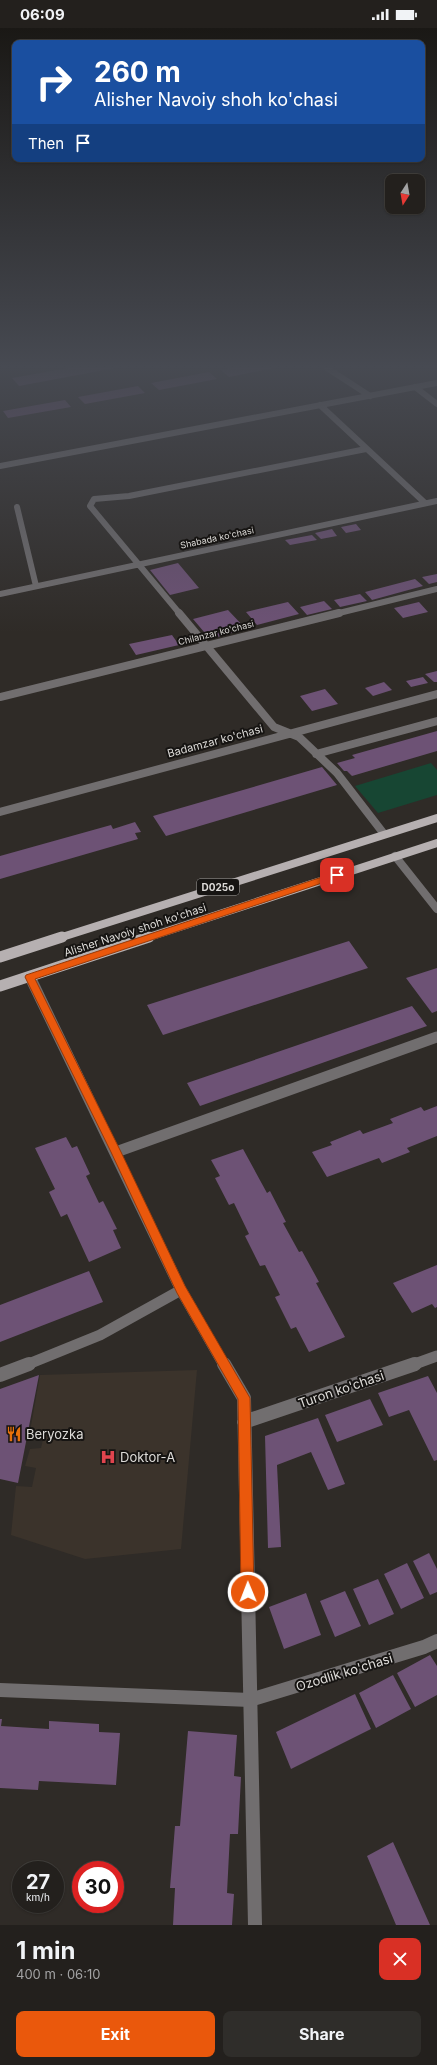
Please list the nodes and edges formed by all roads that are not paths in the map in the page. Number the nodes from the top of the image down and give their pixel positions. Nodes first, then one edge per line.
1 (50, 457) edge
2 (328, 457) edge
3 (374, 457) edge
4 (0, 466) edge
5 (437, 501) edge
6 (425, 503) junction
7 (17, 507) dead end
8 (138, 564) junction
9 (36, 586) junction
10 (437, 589) edge
11 (0, 594) edge
12 (205, 646) junction
13 (437, 694) edge
14 (0, 697) edge
15 (437, 721) edge
16 (288, 733) junction
17 (316, 754) junction
18 (0, 812) edge
19 (437, 818) edge
20 (384, 834) junction
21 (437, 843) edge
22 (395, 856) junction
23 (437, 909) edge
24 (0, 957) edge
25 (30, 977) junction
26 (0, 986) edge
27 (437, 1038) edge
28 (116, 1152) junction
29 (181, 1290) junction
30 (437, 1356) edge
31 (0, 1375) edge
32 (244, 1422) junction
33 (437, 1641) edge
34 (0, 1690) edge
35 (250, 1700) junction
36 (255, 1925) edge

1 - 4 street
2 - 8 street
3 - 6 street
5 - 6 street, Shabada ko'chasi
6 - 8 street, Shabada ko'chasi
7 - 9 street
8 - 9 street, Shabada ko'chasi
8 - 12 street
9 - 11 street, Shabada ko'chasi
10 - 12 street, Chilanzar ko'chasi
12 - 14 street, Chilanzar ko'chasi
12 - 16 street
13 - 16 street, Badamzar ko'chasi
15 - 17 street
16 - 17 street
16 - 18 street, Badamzar ko'chasi
17 - 20 street
19 - 20 main road, Alisher Navoiy shoh ko'chasi / D025o
20 - 24 main road, Alisher Navoiy shoh ko'chasi / D025o
21 - 22 main road, Alisher Navoiy shoh ko'chasi / D025o
22 - 23 street
22 - 25 main road, Alisher Navoiy shoh ko'chasi / D025o
25 - 26 main road, Alisher Navoiy shoh ko'chasi / D025o
25 - 28 street
27 - 28 street
28 - 29 street
29 - 31 street
29 - 32 street
30 - 32 street, Turon ko'chasi
32 - 35 street
33 - 35 street, Ozodlik ko'chasi
34 - 35 street, Ozodlik ko'chasi
35 - 36 street

